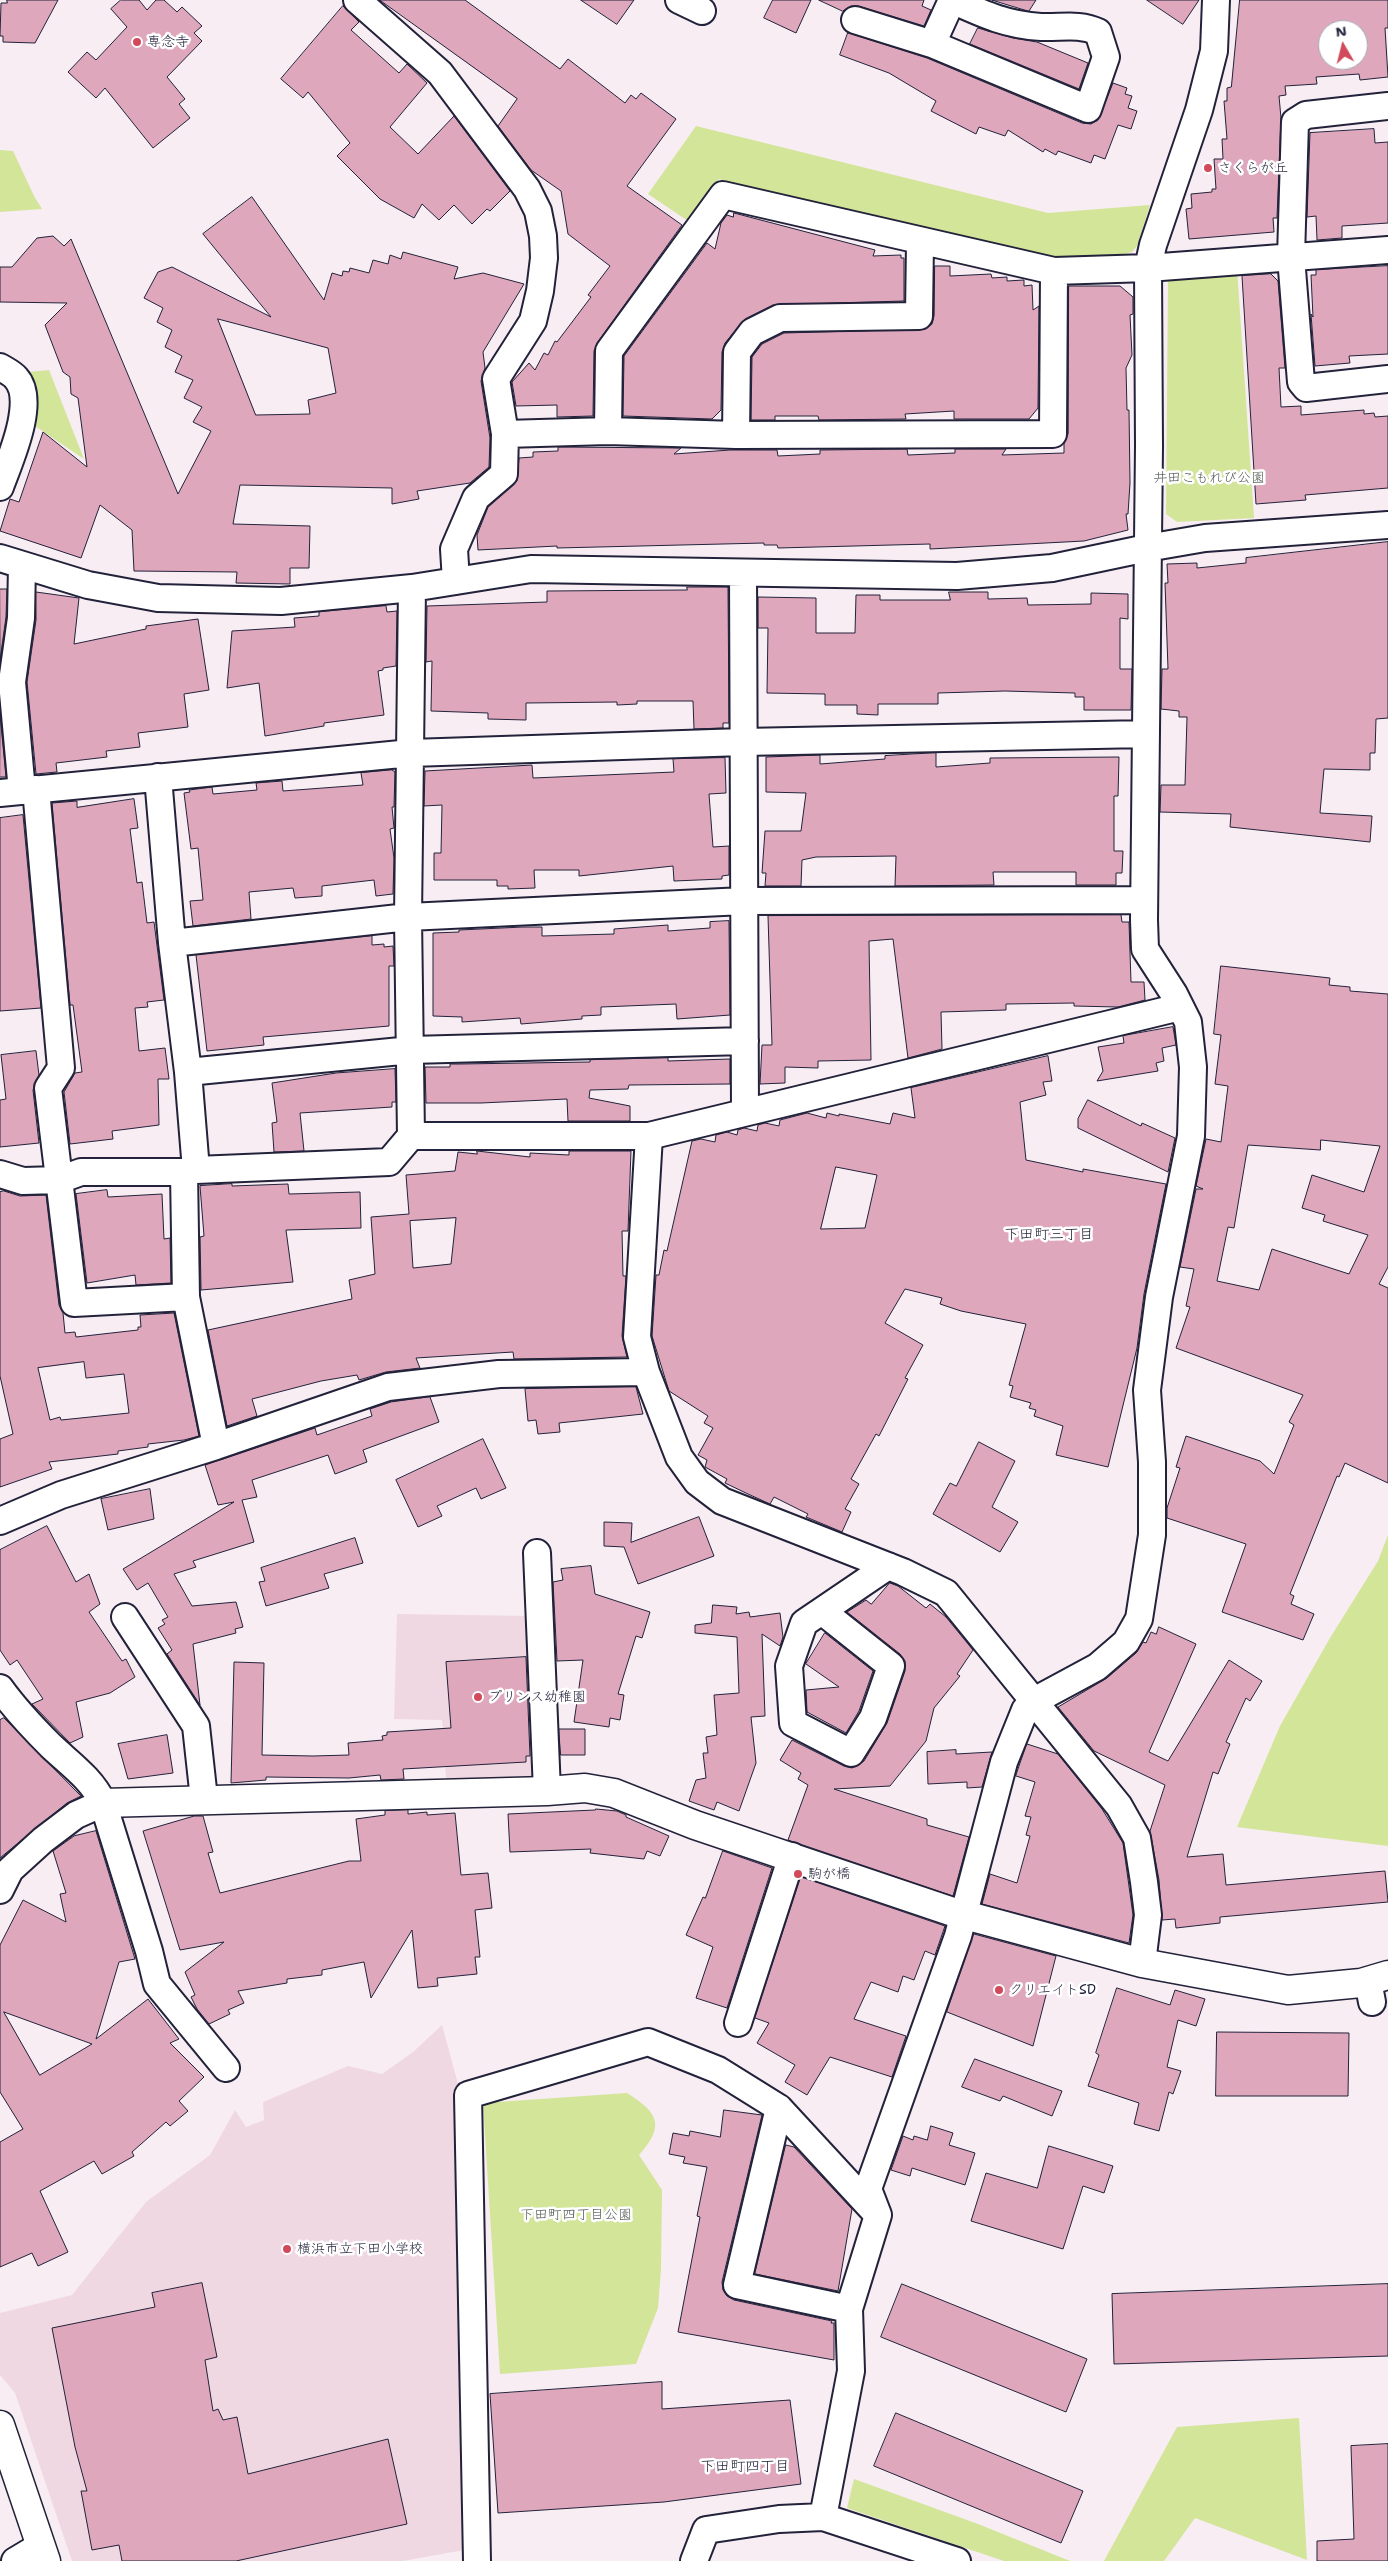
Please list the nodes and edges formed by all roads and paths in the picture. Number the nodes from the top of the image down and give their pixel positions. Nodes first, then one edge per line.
1 (357, 0) edge
2 (679, 0) edge
3 (1216, 0) edge
4 (702, 11) dead end
5 (854, 20) dead end
6 (932, 44) junction
7 (1388, 106) edge
8 (920, 242) junction
9 (1388, 250) edge
10 (1291, 257) junction
11 (1148, 268) junction
12 (1054, 271) junction
13 (0, 367) edge
14 (1388, 380) edge
15 (608, 431) junction
16 (505, 434) junction
17 (736, 436) junction
18 (0, 488) edge
19 (1388, 525) edge
20 (1147, 548) junction
21 (11, 561) edge
22 (743, 573) junction
23 (456, 581) junction
24 (412, 588) junction
25 (1146, 734) junction
26 (743, 742) junction
27 (411, 753) junction
28 (158, 777) junction
29 (19, 791) edge
30 (1144, 900) junction
31 (744, 901) junction
32 (408, 917) junction
33 (172, 943) junction
34 (1180, 1007) junction
35 (745, 1041) junction
36 (411, 1050) junction
37 (188, 1072) junction
38 (745, 1112) junction
39 (411, 1136) junction
40 (649, 1136) junction
41 (190, 1171) junction
42 (0, 1174) edge
43 (59, 1180) junction
44 (186, 1297) junction
45 (646, 1372) junction
46 (216, 1446) junction
47 (0, 1521) edge
48 (537, 1553) dead end
49 (888, 1566) junction
50 (823, 1612) junction
51 (125, 1617) dead end
52 (0, 1688) edge
53 (1034, 1701) junction
54 (547, 1791) junction
55 (204, 1799) junction
56 (103, 1803) junction
57 (792, 1856) junction
58 (3, 1876) edge
59 (964, 1913) junction
60 (1142, 1963) junction
61 (1376, 1986) edge
62 (738, 2023) dead end
63 (226, 2068) dead end
64 (778, 2108) junction
65 (878, 2215) junction
66 (849, 2310) junction
67 (0, 2425) edge
68 (823, 2517) junction
69 (43, 2553) edge
70 (15, 2561) edge
71 (477, 2561) edge
72 (694, 2561) edge
73 (957, 2561) edge

1 - 16 street
2 - 4 street
3 - 11 street
5 - 6 street
6 - 6 street
7 - 10 street
8 - 12 street
8 - 15 street
8 - 17 street
9 - 10 street
10 - 11 street
10 - 14 street
11 - 12 street
11 - 20 street
12 - 17 street
13 - 18 street
15 - 16 street
15 - 17 street
16 - 23 street
19 - 20 street
20 - 22 street
20 - 25 street
21 - 24 street
21 - 29 street
22 - 23 street
22 - 26 street
23 - 24 street
24 - 27 street
25 - 26 street
25 - 30 street
26 - 27 street
26 - 31 street
27 - 28 street
27 - 32 street
28 - 29 street
28 - 33 street
29 - 43 street
30 - 31 street
30 - 34 street
31 - 32 street
31 - 35 street
32 - 33 street
32 - 36 street
33 - 37 street
34 - 38 street
34 - 53 street
35 - 36 street
35 - 38 street
36 - 37 street
36 - 39 street
37 - 41 street
38 - 40 street
39 - 40 street
39 - 41 street
40 - 45 street
41 - 43 street
41 - 44 street
42 - 43 street
43 - 44 street
44 - 46 street
45 - 46 street
45 - 49 street
46 - 47 street
48 - 54 street
49 - 50 street
49 - 53 street
50 - 50 street
51 - 55 street
52 - 56 street
53 - 59 street
53 - 60 street
54 - 55 street
54 - 57 street
55 - 56 street
56 - 58 street
56 - 63 street
57 - 59 street
57 - 62 street
59 - 60 street
59 - 65 street
60 - 61 street
64 - 65 street
64 - 66 street
64 - 71 street
65 - 66 street
66 - 68 street
67 - 69 street
68 - 72 street
68 - 73 street
69 - 70 street

